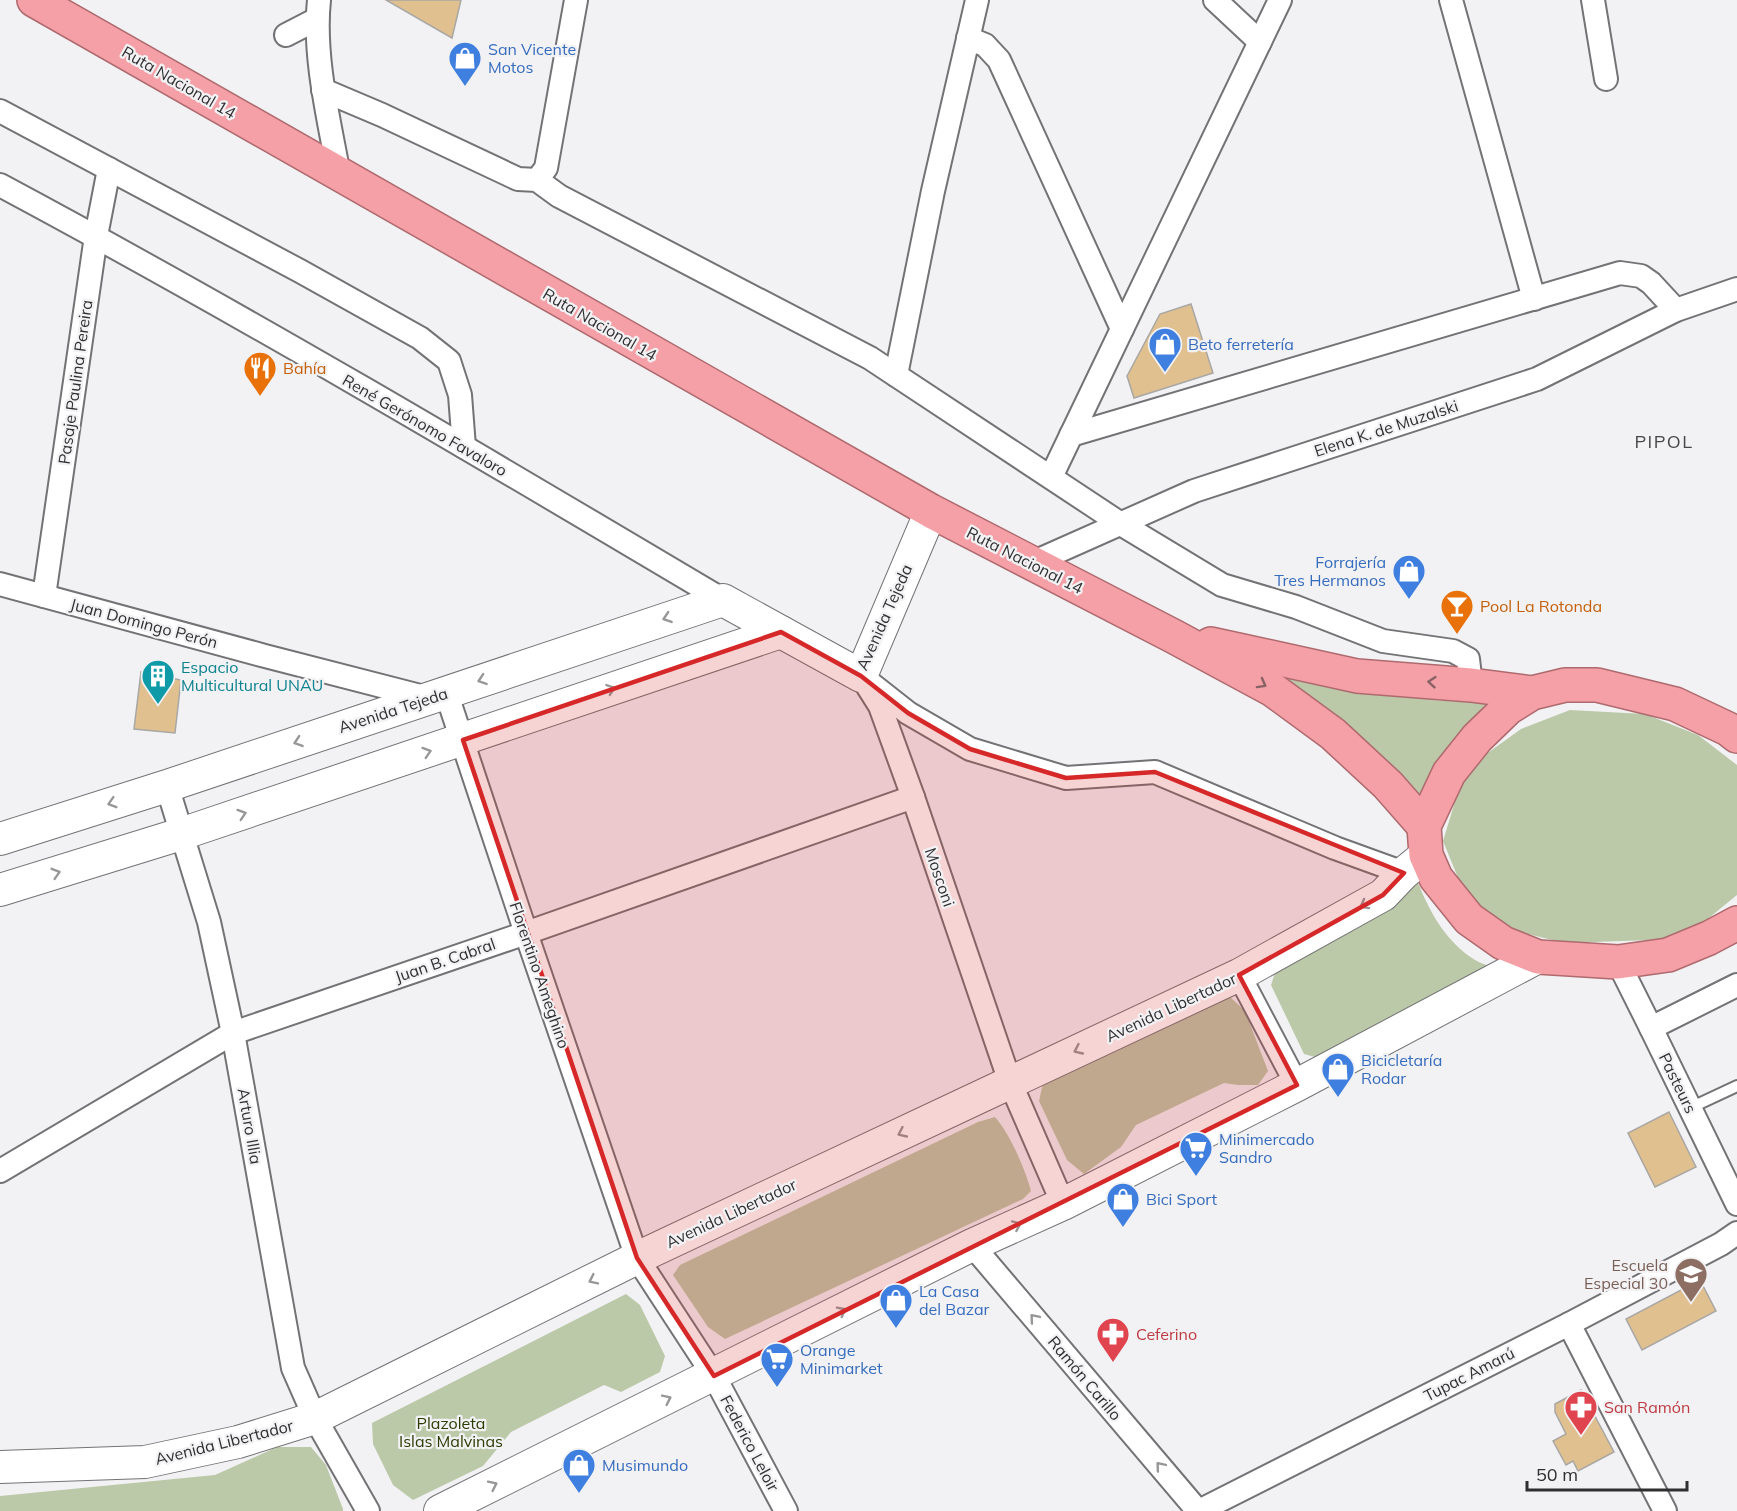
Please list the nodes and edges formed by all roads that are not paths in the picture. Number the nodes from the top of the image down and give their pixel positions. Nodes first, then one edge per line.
1 (34, 0) edge
2 (576, 0) edge
3 (977, 0) edge
4 (1215, 0) edge
5 (1280, 0) edge
6 (1451, 0) edge
7 (1593, 0) edge
8 (318, 10) edge
9 (286, 35) dead end
10 (969, 38) junction
11 (1260, 42) junction
12 (1606, 79) dead end
13 (323, 90) junction
14 (0, 111) edge
15 (109, 169) junction
16 (339, 175) junction
17 (537, 180) junction
18 (0, 185) edge
19 (96, 236) junction
20 (1737, 274) edge
21 (1728, 292) edge
22 (1534, 299) junction
23 (1676, 310) junction
24 (1122, 329) junction
25 (896, 375) junction
26 (1071, 435) junction
27 (464, 447) junction
28 (1051, 477) junction
29 (931, 511) junction
30 (1121, 524) junction
31 (1032, 563) junction
32 (0, 585) edge
33 (44, 596) junction
34 (723, 600) junction
35 (781, 632) junction
36 (1173, 636) junction
37 (861, 676) junction
38 (1471, 685) junction
39 (1532, 693) junction
40 (437, 695) junction
41 (1734, 732) edge
42 (463, 740) junction
43 (167, 786) junction
44 (913, 797) junction
45 (181, 834) junction
46 (0, 839) edge
47 (1418, 851) junction
48 (0, 890) edge
49 (1737, 923) edge
50 (526, 933) junction
51 (1538, 957) junction
52 (1618, 962) junction
53 (1239, 975) junction
54 (1737, 985) edge
55 (1651, 1028) junction
56 (233, 1033) junction
57 (1010, 1082) junction
58 (1297, 1085) junction
59 (1737, 1086) edge
60 (1690, 1108) junction
61 (0, 1171) edge
62 (1063, 1204) junction
63 (1737, 1204) edge
64 (1737, 1233) edge
65 (972, 1245) junction
66 (637, 1258) junction
67 (1569, 1324) junction
68 (714, 1376) junction
69 (315, 1418) junction
70 (0, 1467) edge
71 (368, 1511) edge
72 (440, 1511) edge
73 (786, 1511) edge
74 (1198, 1511) edge
75 (1665, 1511) edge

1 - 16 highway, Ruta Nacional 14
2 - 17 street
3 - 10 street
4 - 11 street
5 - 11 street
6 - 22 street
7 - 12 street
8 - 9 street
8 - 13 street
10 - 24 street
10 - 25 street
11 - 24 street
13 - 16 street
13 - 17 street
14 - 15 street
15 - 19 street, Pasaje Paulina Pereira
15 - 27 street
16 - 29 highway, Ruta Nacional 14
17 - 25 street
18 - 19 street, René Gerónomo Favaloro
19 - 27 street, René Gerónomo Favaloro
19 - 33 street, Pasaje Paulina Pereira
20 - 21 street
21 - 23 street, Elena K. de Muzalski
22 - 23 street
22 - 26 street
23 - 30 street, Elena K. de Muzalski
24 - 26 street
25 - 28 street
26 - 28 street
27 - 34 street, René Gerónomo Favaloro
28 - 30 street
29 - 31 highway, Ruta Nacional 14
29 - 37 main road, Avenida Tejeda
30 - 31 street, Elena K. de Muzalski
30 - 38 street
31 - 36 highway, Ruta Nacional 14
32 - 33 street, Juan Domingo Perón
33 - 40 street, Juan Domingo Perón
34 - 35 main road, Avenida Tejeda
34 -> 40 main road, Avenida Tejeda
35 - 37 main road, Avenida Tejeda
42 -> 35 main road
38 -> 36 highway, Ruta Nacional 14
36 -> 47 highway, Ruta Nacional 14
37 - 44 street, Mosconi
37 - 47 street
38 - 39 highway, Ruta Nacional 14
39 - 41 highway, Ruta Nacional 14
39 - 47 highway, Ruta Nacional 14
40 - 42 street, Florentino Ameghino
40 -> 43 main road, Avenida Tejeda
45 -> 42 main road
42 - 50 street, Florentino Ameghino
43 - 45 street, Arturo Illia
43 -> 46 main road, Avenida Tejeda
44 - 50 street, Juan B. Cabral
44 - 57 street, Mosconi
48 -> 45 main road
45 - 56 street, Arturo Illia
47 - 51 highway, Ruta Nacional 14
47 -> 53 main road, Avenida Libertador
49 - 52 highway, Ruta Nacional 14
50 - 56 street, Juan B. Cabral
50 - 66 street, Florentino Ameghino
51 - 52 highway, Ruta Nacional 14
51 - 58 main road
52 - 55 street, Pasteurs
53 -> 57 main road, Avenida Libertador
53 - 58 street
54 - 55 street
55 - 60 street, Pasteurs
56 - 61 street, Juan B. Cabral
56 - 69 street, Arturo Illia
57 - 62 street, Mosconi
57 -> 66 main road, Avenida Libertador
58 - 62 main road
59 - 60 lane
60 - 63 street, Pasteurs
65 -> 62 main road
64 - 67 street, Tupac Amarú
68 -> 65 main road
74 -> 65 street, Ramón Carillo
66 - 68 street, Florentino Ameghino
66 -> 69 main road, Avenida Libertador
67 - 74 street, Tupac Amarú
67 - 75 street
72 -> 68 main road
68 - 73 street, Federico Leloir
69 - 70 main road, Avenida Libertador
69 - 71 street, Arturo Illia

